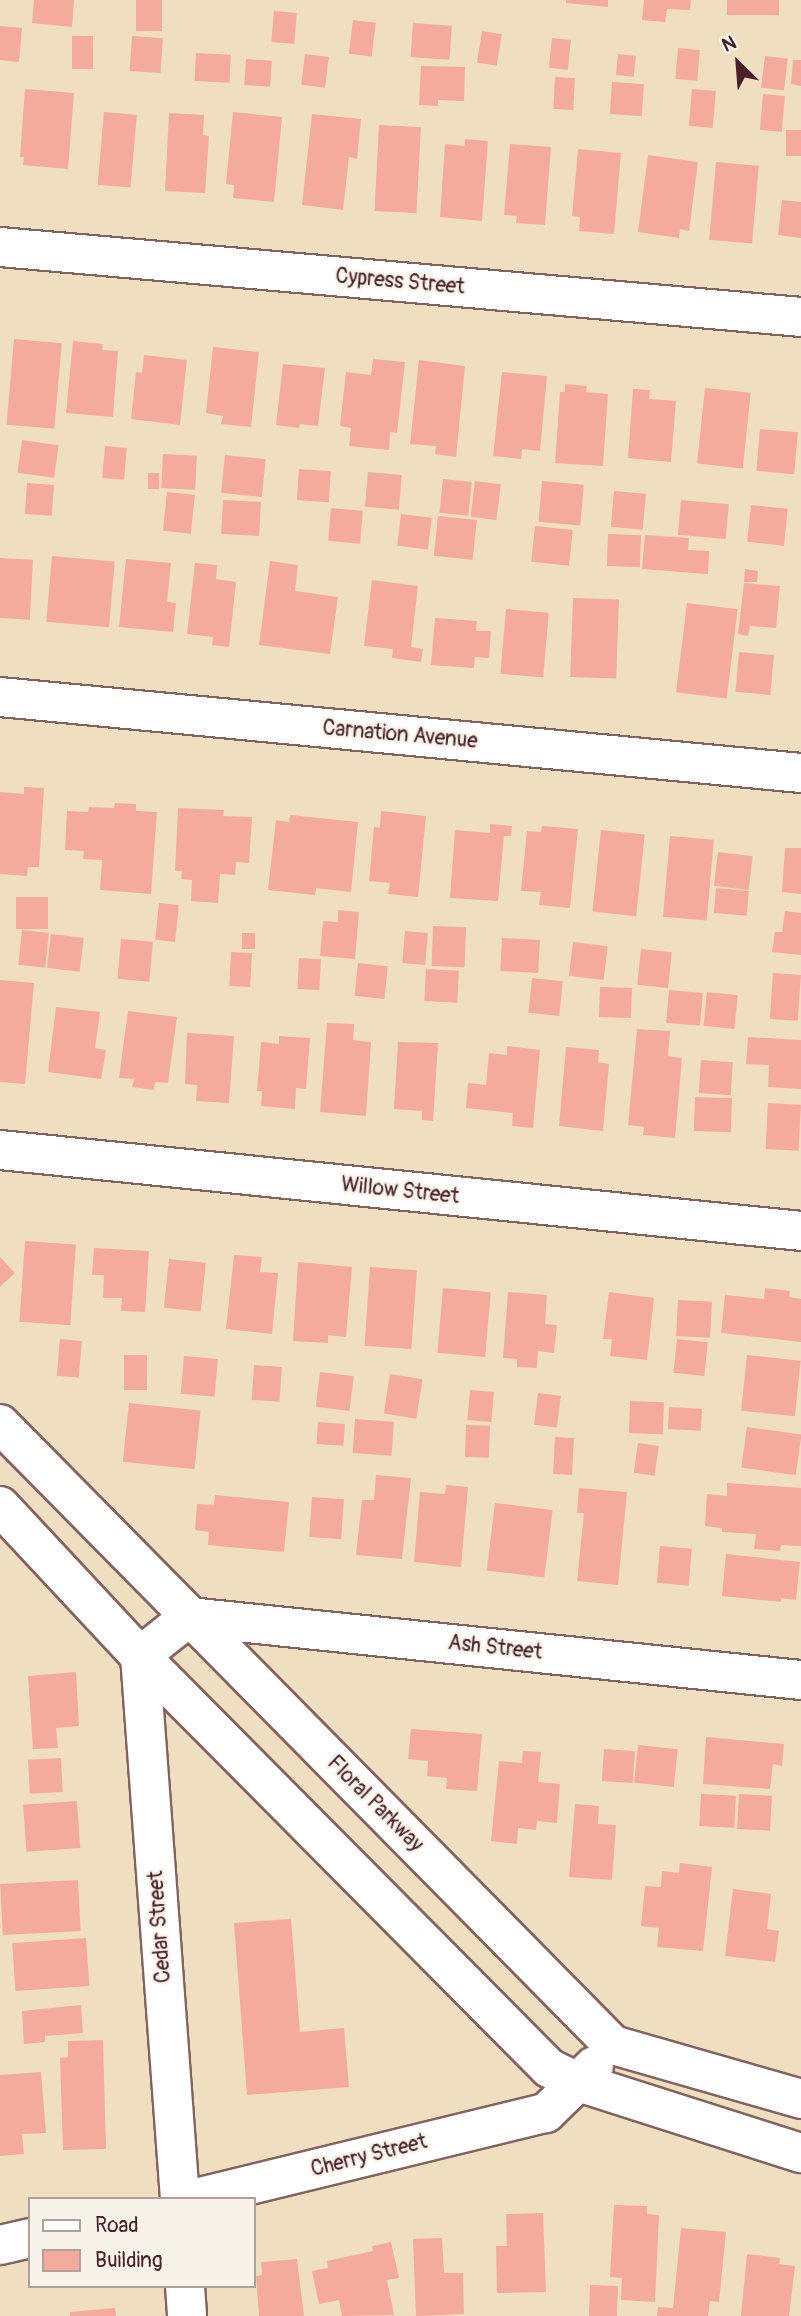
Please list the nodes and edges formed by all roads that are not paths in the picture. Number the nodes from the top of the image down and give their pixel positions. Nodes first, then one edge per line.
1 (0, 247) edge
2 (801, 317) edge
3 (0, 697) edge
4 (801, 773) edge
5 (0, 1150) edge
6 (801, 1231) edge
7 (0, 1424) edge
8 (0, 1506) edge
9 (189, 1617) junction
10 (141, 1656) junction
11 (801, 1680) edge
12 (613, 2045) junction
13 (578, 2082) junction
14 (801, 2099) edge
15 (801, 2152) edge
16 (180, 2197) edge
17 (200, 2197) edge
18 (28, 2238) edge
19 (0, 2245) edge
20 (185, 2288) edge
21 (187, 2316) edge

1 - 2 street, Cypress Street
3 - 4 street, Carnation Avenue
5 - 6 street, Willow Street
7 - 9 street, Floral Parkway
8 - 10 street
9 - 10 street
9 - 11 street, Ash Street
9 - 12 street, Floral Parkway
10 - 13 street
10 - 16 street, Cedar Street
12 - 13 street
12 - 14 street, Floral Parkway
13 - 15 street
13 - 17 street, Cherry Street
18 - 19 street
20 - 21 street

